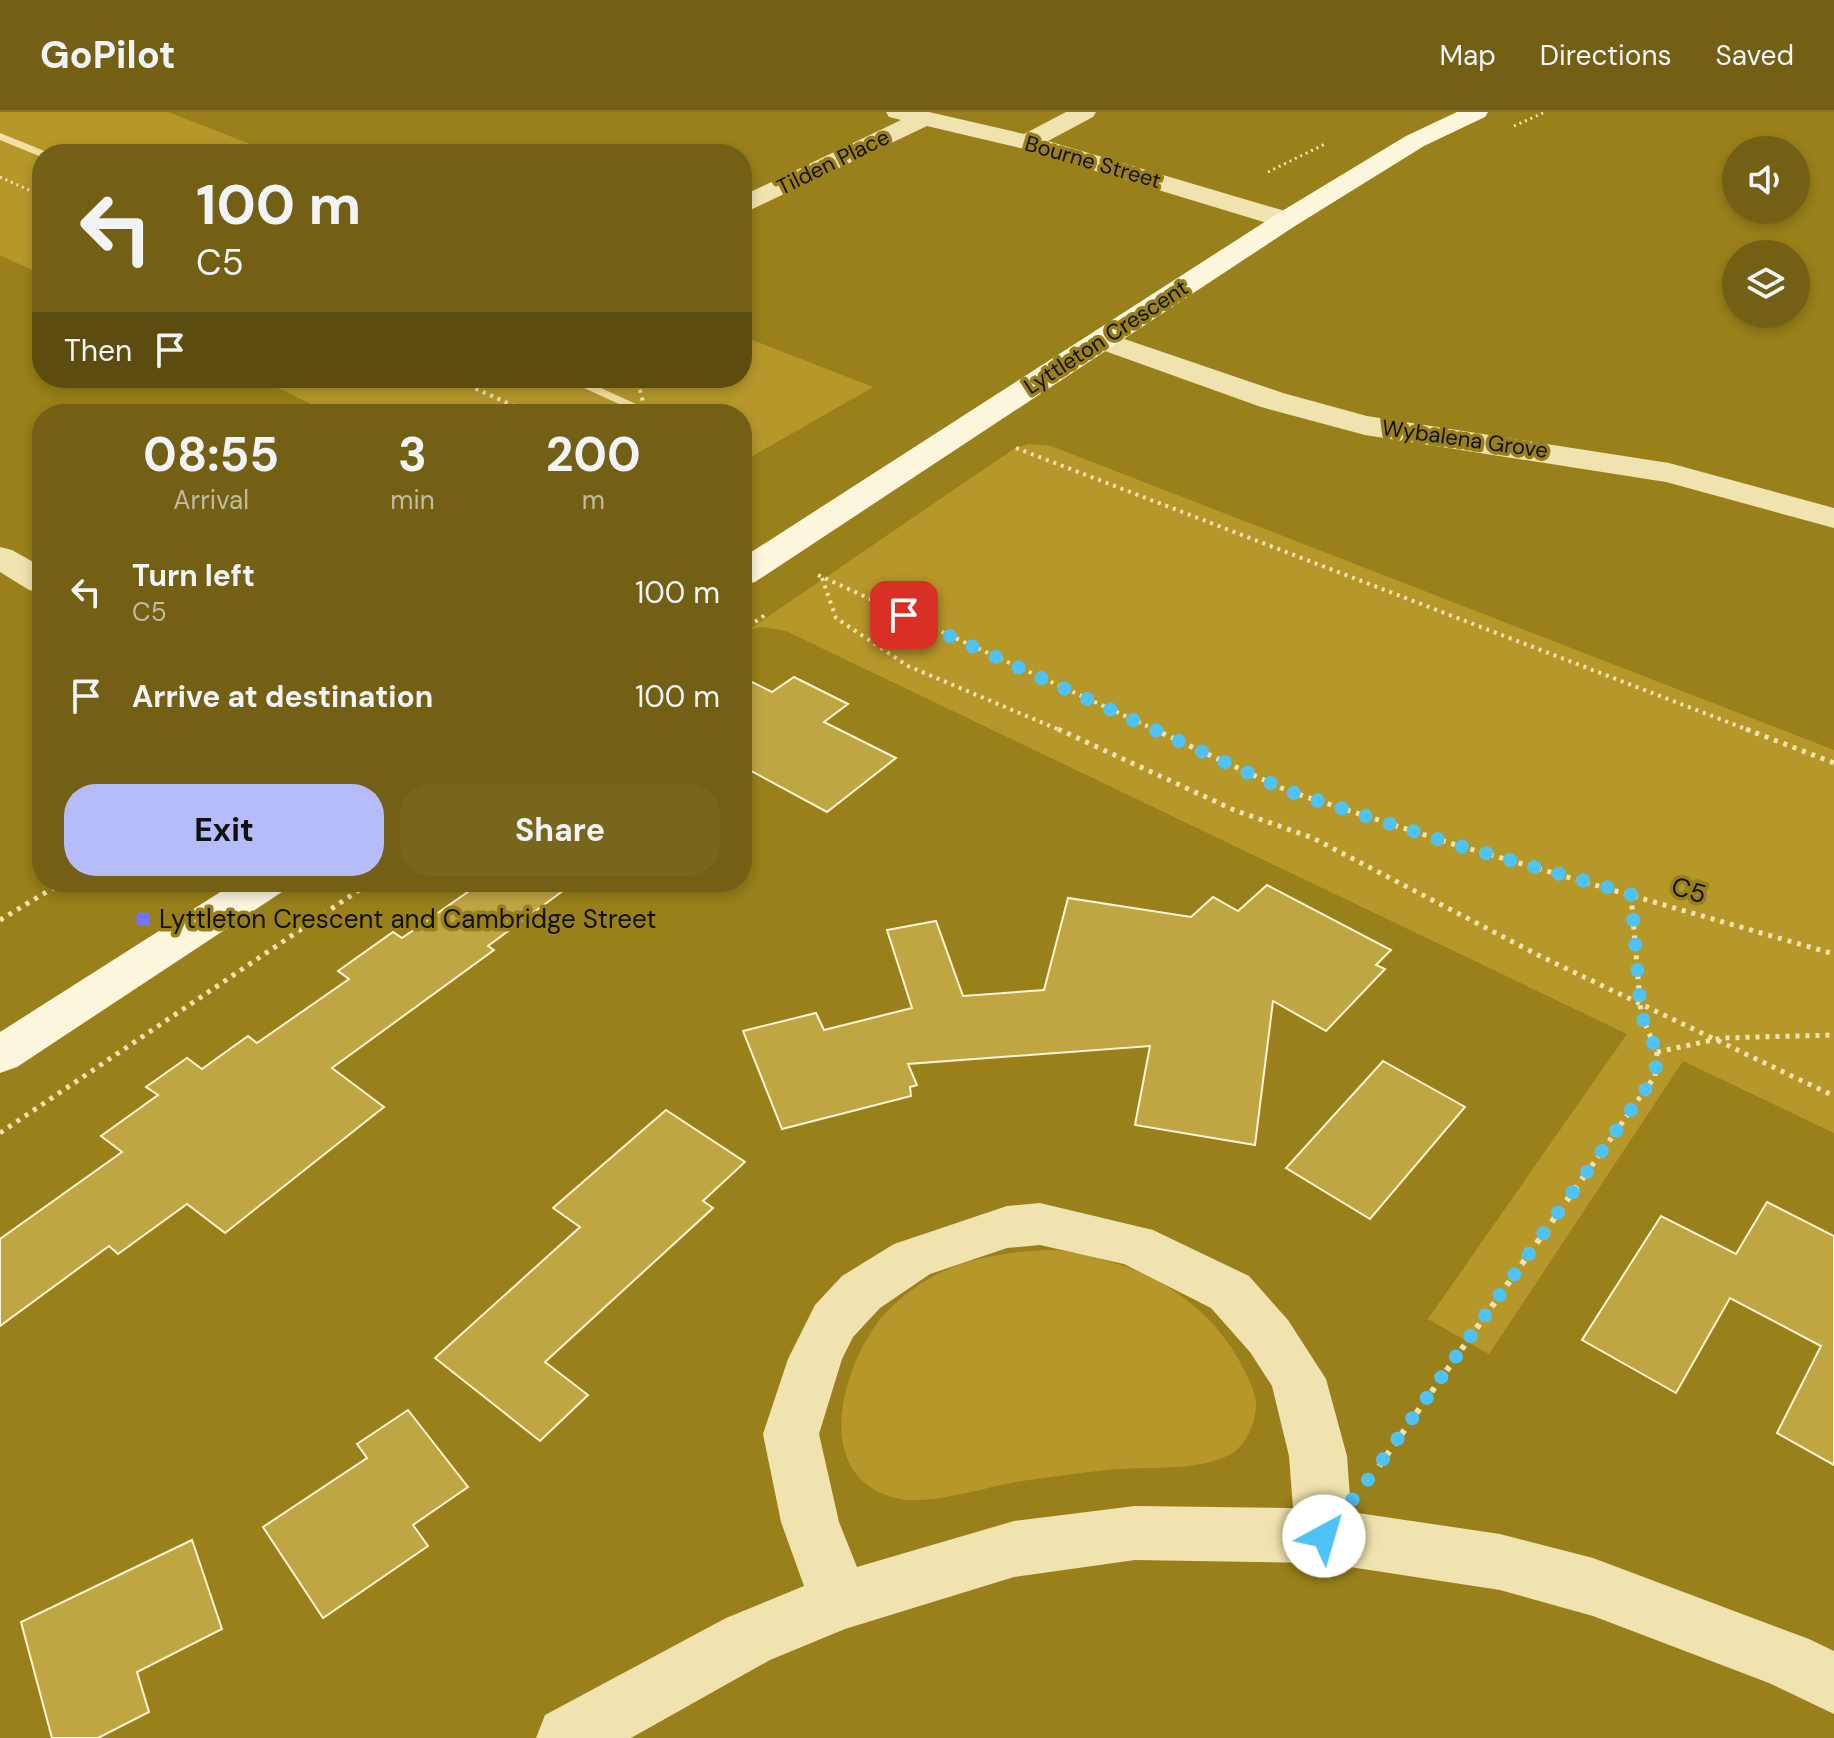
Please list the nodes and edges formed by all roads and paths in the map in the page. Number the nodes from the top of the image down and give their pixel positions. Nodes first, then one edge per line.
1 (898, 112) edge
2 (1084, 112) edge
3 (1476, 112) edge
4 (924, 118) junction
5 (1027, 142) junction
6 (0, 177) edge
7 (32, 191) edge
8 (752, 201) edge
9 (1286, 220) junction
10 (1101, 340) junction
11 (474, 388) edge
12 (510, 404) edge
13 (1016, 448) dead end
14 (1834, 518) edge
15 (0, 557) edge
16 (752, 567) edge
17 (32, 576) edge
18 (1834, 763) edge
19 (46, 892) edge
20 (252, 892) edge
21 (356, 892) edge
22 (1631, 894) junction
23 (0, 920) edge
24 (1834, 954) edge
25 (1640, 1003) junction
26 (1834, 1035) edge
27 (1710, 1037) junction
28 (1657, 1052) junction
29 (0, 1055) edge
30 (1834, 1096) edge
31 (0, 1133) edge
32 (1324, 1536) junction
33 (840, 1601) junction
34 (1834, 1683) edge
35 (568, 1738) edge

1 - 4 street, Bourne Street
2 - 5 street
3 - 9 street, Lyttleton Crescent
4 - 5 street, Bourne Street
4 - 8 street, Tilden Place
5 - 9 street, Bourne Street
6 - 7 path
9 - 10 street, Lyttleton Crescent
10 - 14 street, Wybalena Grove
10 - 16 street, Lyttleton Crescent
11 - 12 path
13 - 18 path
15 - 17 street
19 - 23 path
20 - 29 street
21 - 31 path
22 - 24 path, C5
22 - 25 path
22 - 25 path, C5
25 - 27 path
25 - 28 path
26 - 27 path
27 - 28 path
27 - 30 path
28 - 32 path
32 - 33 street
32 - 33 street
32 - 34 street
33 - 35 street

